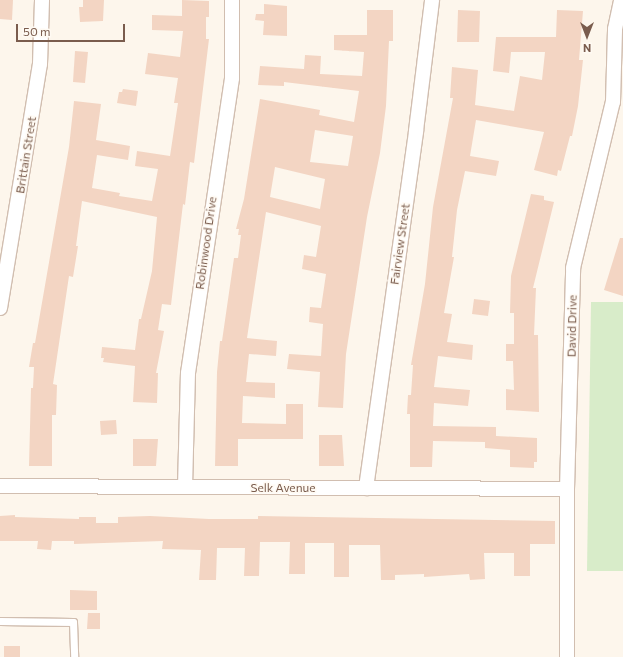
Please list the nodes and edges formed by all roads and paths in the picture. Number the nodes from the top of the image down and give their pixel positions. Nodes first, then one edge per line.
1 (42, 0) edge
2 (232, 0) edge
3 (432, 0) edge
4 (621, 0) edge
5 (0, 308) edge
6 (0, 486) edge
7 (185, 487) junction
8 (366, 488) junction
9 (566, 489) junction
10 (0, 621) edge
11 (74, 657) edge
12 (566, 657) edge

1 - 5 street, Brittain Street
2 - 7 street, Robinwood Drive
3 - 8 street, Fairview Street
4 - 9 street, David Drive
6 - 7 street, Selk Avenue
7 - 8 street, Selk Avenue
8 - 9 street, Selk Avenue
9 - 12 street, David Drive
10 - 11 lane

